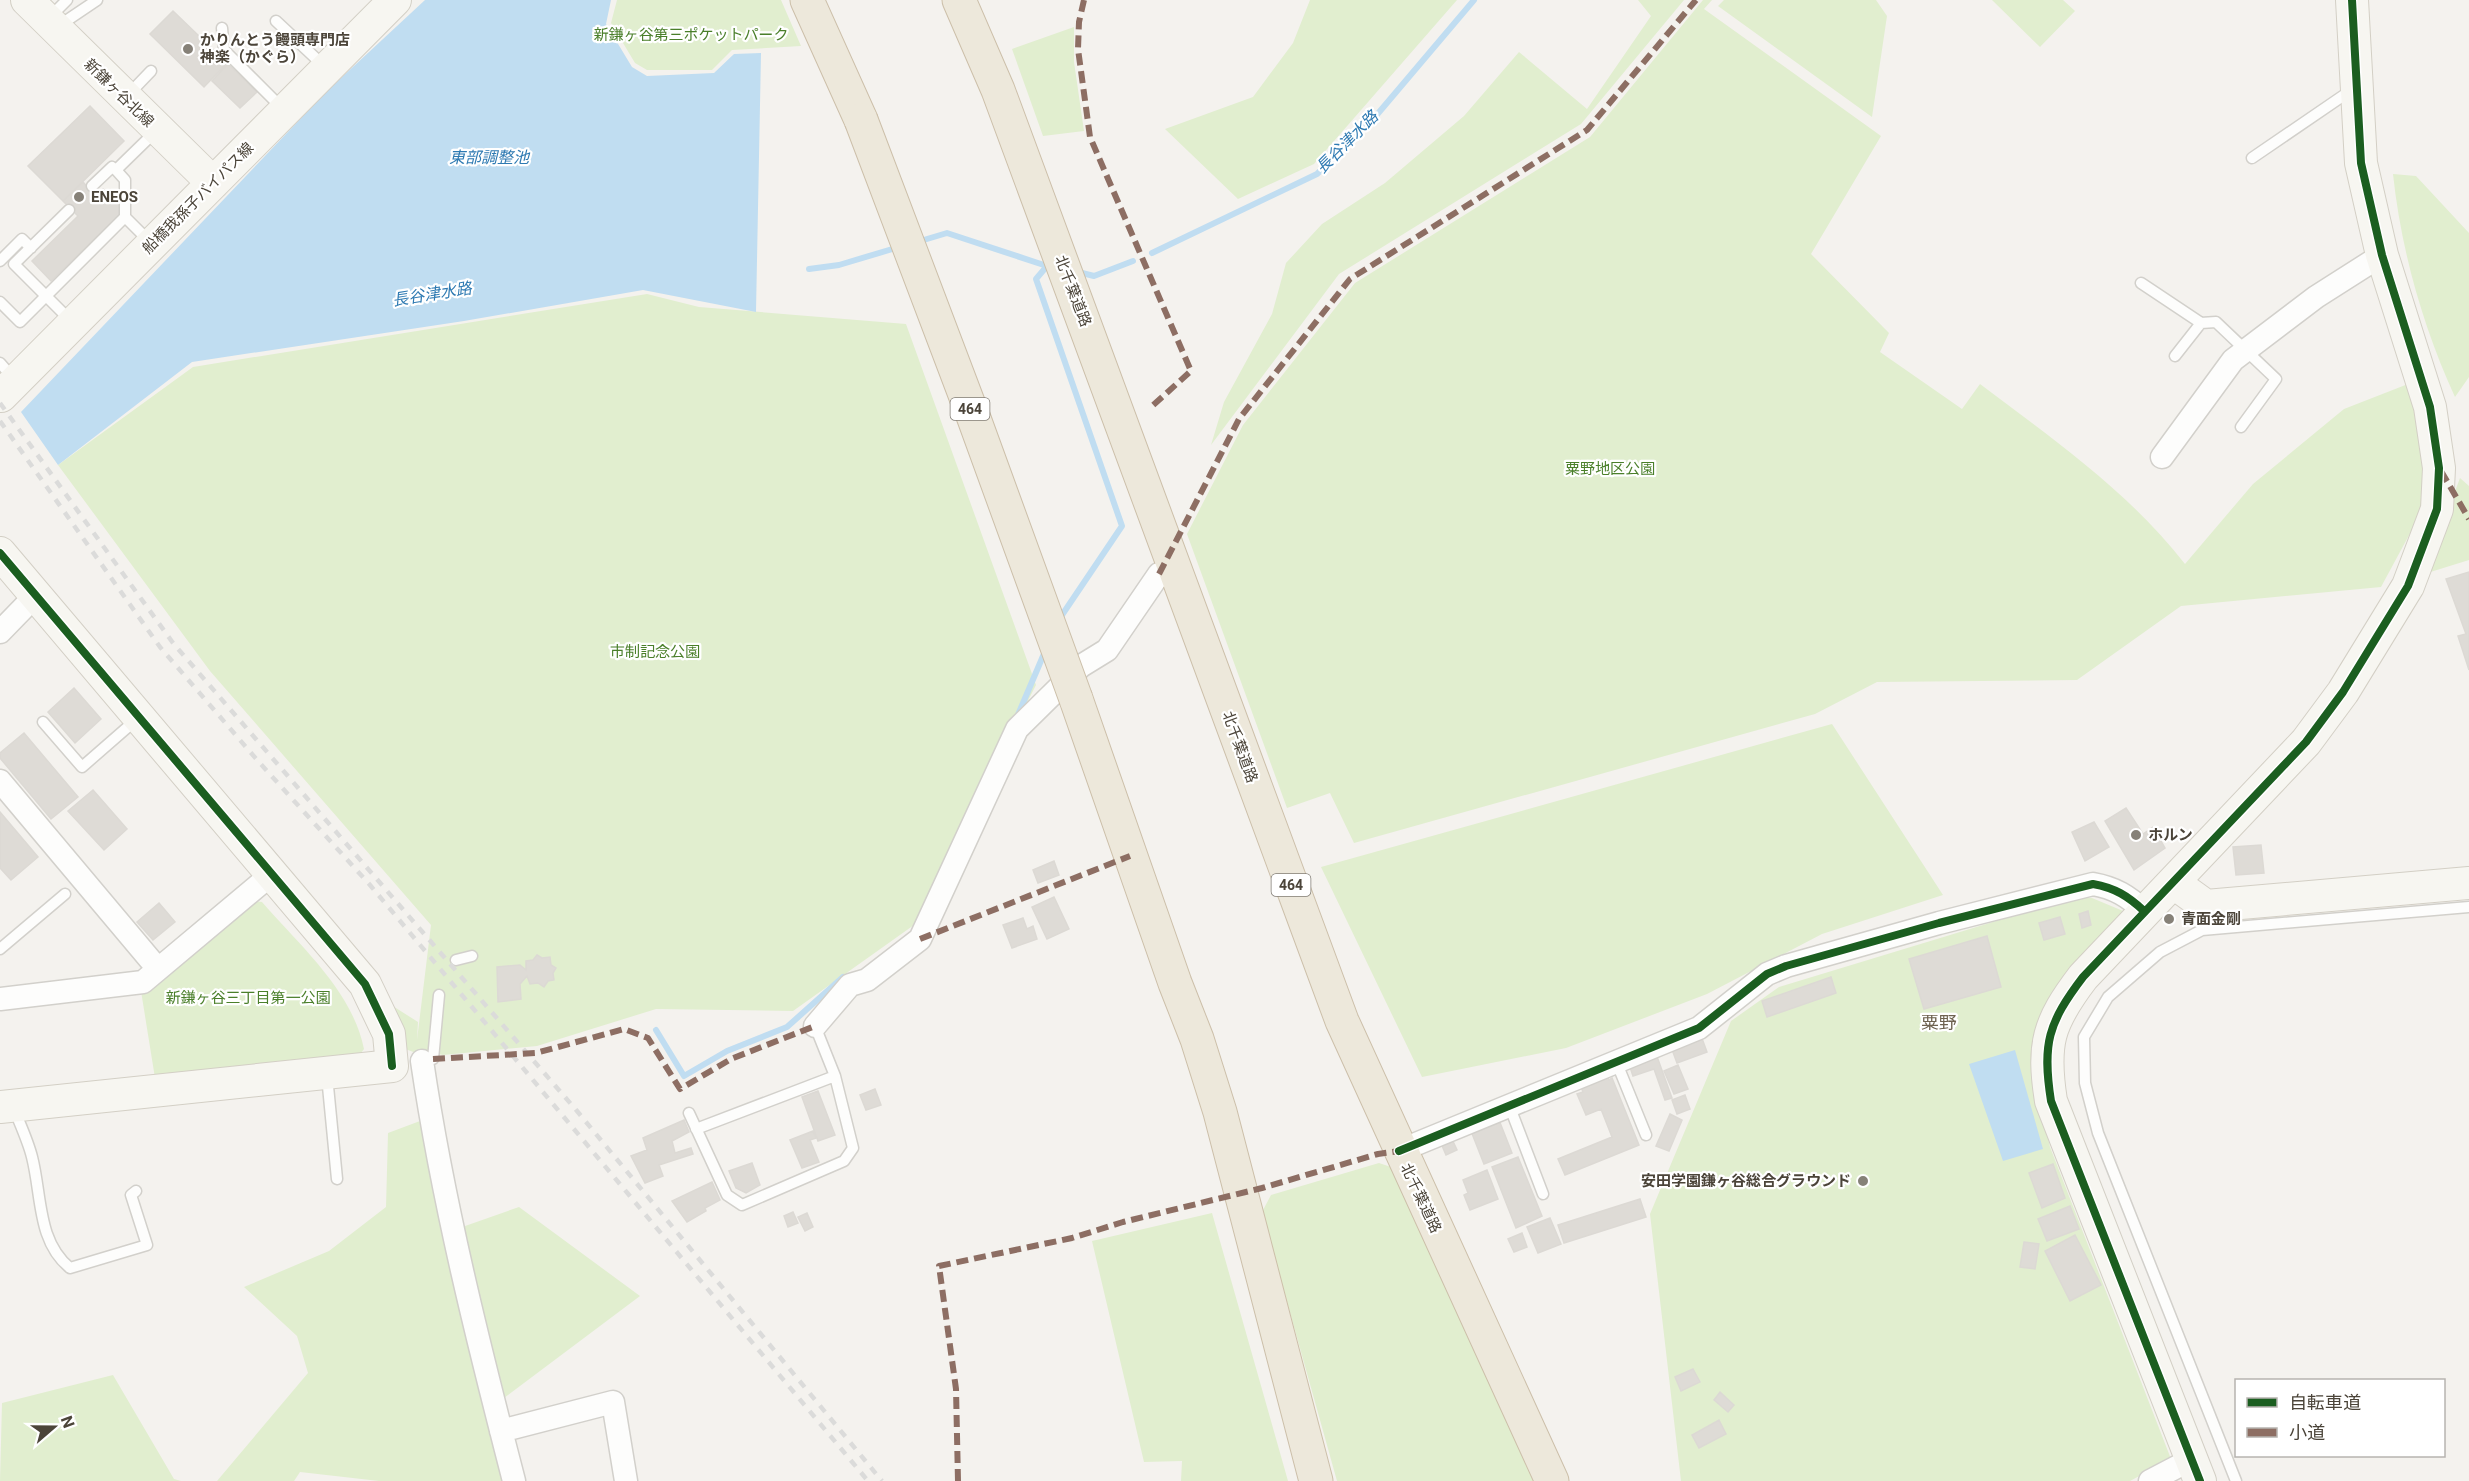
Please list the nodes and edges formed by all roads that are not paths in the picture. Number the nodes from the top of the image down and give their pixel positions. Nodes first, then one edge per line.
1 (97, 0) edge
2 (395, 0) edge
3 (807, 0) edge
4 (959, 0) edge
5 (2352, 0) edge
6 (49, 12) edge
7 (276, 21) dead end
8 (222, 28) dead end
9 (327, 68) junction
10 (151, 71) dead end
11 (2356, 87) junction
12 (125, 98) junction
13 (284, 110) junction
14 (157, 130) junction
15 (2252, 158) dead end
16 (116, 170) junction
17 (213, 183) junction
18 (92, 186) dead end
19 (69, 210) dead end
20 (125, 217) junction
21 (152, 244) junction
22 (31, 248) junction
23 (2382, 255) junction
24 (0, 261) edge
25 (2141, 284) dead end
26 (45, 296) junction
27 (0, 302) edge
28 (2201, 322) junction
29 (73, 324) junction
30 (2244, 351) junction
31 (2175, 356) dead end
32 (6, 380) edge
33 (2241, 427) dead end
34 (2162, 457) dead end
35 (0, 552) edge
36 (1159, 574) dead end
37 (36, 595) junction
38 (0, 632) edge
39 (140, 717) junction
40 (43, 723) dead end
41 (0, 781) edge
42 (273, 873) junction
43 (2174, 883) junction
44 (2469, 883) edge
45 (65, 894) dead end
46 (2469, 907) edge
47 (2144, 911) junction
48 (0, 949) edge
49 (472, 956) dead end
50 (456, 960) dead end
51 (158, 969) junction
52 (439, 995) dead end
53 (0, 999) edge
54 (815, 1026) joint
55 (1616, 1061) junction
56 (416, 1062) junction
57 (326, 1073) junction
58 (835, 1076) junction
59 (1509, 1104) junction
60 (7, 1106) edge
61 (688, 1113) dead end
62 (696, 1129) junction
63 (1646, 1135) dead end
64 (1399, 1151) junction
65 (337, 1179) dead end
66 (136, 1191) dead end
67 (1543, 1194) dead end
68 (501, 1431) junction
69 (2196, 1470) edge
70 (514, 1481) edge
71 (626, 1481) edge
72 (1316, 1481) edge
73 (1552, 1481) edge
74 (2150, 1481) edge
75 (2236, 1481) edge

1 - 6 lane
2 - 9 street, 船橋我孫子バイパス線
3 - 72 highway, 464, bridge
4 - 64 highway, 北千葉道路 / 464
5 - 11 street
6 - 12 street, 新鎌ヶ谷北線
7 - 9 lane
8 - 13 lane
9 - 13 street, 船橋我孫子バイパス線
10 - 12 lane
11 - 15 lane
11 - 23 street
12 - 14 street, 新鎌ヶ谷北線
13 - 17 street, 船橋我孫子バイパス線
14 - 16 lane
14 - 17 street, 新鎌ヶ谷北線
16 - 18 lane
16 - 20 lane
17 - 21 street, 船橋我孫子バイパス線
19 - 22 lane
20 - 21 lane
20 - 26 lane
21 - 29 street, 船橋我孫子バイパス線
22 - 24 lane
22 - 26 lane
23 - 30 street
23 - 43 street
25 - 28 lane
26 - 27 lane
26 - 29 lane
28 - 30 lane
28 - 31 lane
29 - 32 street, 船橋我孫子バイパス線
30 - 33 lane
30 - 34 street
35 - 37 street
36 - 54 street
37 - 38 street
37 - 39 street
39 - 40 lane
39 - 42 street
41 - 51 street
42 - 51 street
42 - 56 street
43 - 44 street
43 - 47 street
45 - 48 lane
46 - 75 lane
47 - 55 street
47 - 69 street
49 - 50 lane
51 - 53 street
52 - 56 lane
54 - 58 lane
55 - 59 street
55 - 63 lane
56 - 57 street
56 - 68 street
57 - 60 street
57 - 65 lane
58 - 62 lane
58 - 62 lane
59 - 64 street
59 - 67 lane
60 - 66 lane
61 - 62 lane
64 - 73 highway, 北千葉道路 / 464
68 - 70 street
68 - 71 street
69 - 74 street

